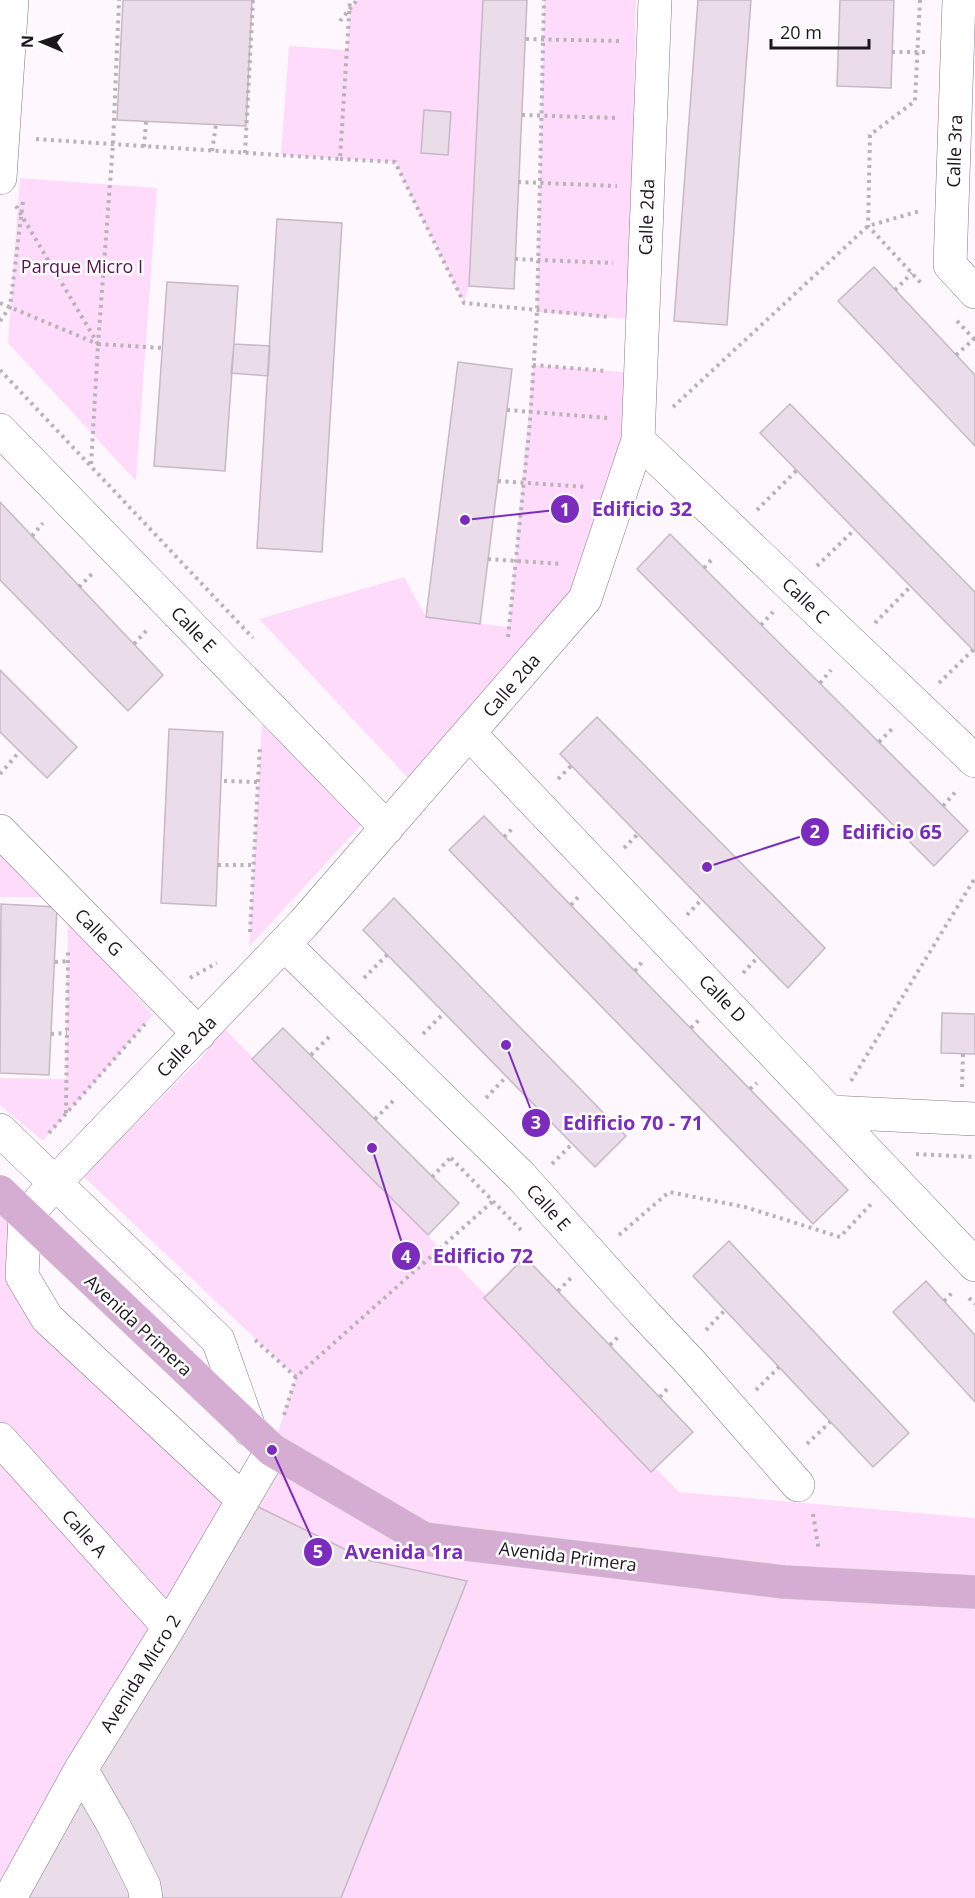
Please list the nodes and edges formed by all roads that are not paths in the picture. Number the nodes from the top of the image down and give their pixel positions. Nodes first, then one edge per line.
1 (12, 0) edge
2 (655, 0) edge
3 (959, 0) edge
4 (5, 188) edge
5 (975, 292) edge
6 (0, 430) edge
7 (638, 430) junction
8 (469, 733) junction
9 (975, 761) edge
10 (387, 828) junction
11 (0, 831) edge
12 (284, 944) junction
13 (199, 1034) junction
14 (831, 1112) junction
15 (975, 1119) edge
16 (0, 1130) edge
17 (55, 1184) junction
18 (0, 1192) edge
19 (25, 1217) junction
20 (975, 1264) edge
21 (0, 1439) edge
22 (261, 1440) junction
23 (798, 1485) road end
24 (242, 1499) junction
25 (975, 1592) edge
26 (169, 1627) junction
27 (81, 1769) junction
28 (10, 1898) edge
29 (147, 1898) edge

1 - 4 street
2 - 7 street, Calle 2da
3 - 5 street, Calle 3ra
6 - 10 street, Calle E
7 - 8 street, Calle 2da
7 - 9 street, Calle C
8 - 10 street, Calle 2da
8 - 14 street, Calle D
10 - 12 street, Calle 2da
11 - 13 street, Calle G
12 - 13 street, Calle 2da
12 - 23 street, Calle E
13 - 17 street, Calle 2da
14 - 15 street
14 - 20 street, Calle D
16 - 17 street
17 - 19 street, Calle 2da
17 - 22 street
18 - 19 main road, Avenida Primera
19 - 22 main road, Avenida Primera
19 - 24 street
21 - 26 street, Calle A
22 - 24 street, Avenida Micro 2
22 - 25 main road, Avenida Primera
24 - 26 street, Avenida Micro 2
26 - 27 street, Avenida Micro 2
27 - 28 street, Avenida Micro 2
27 - 29 street

